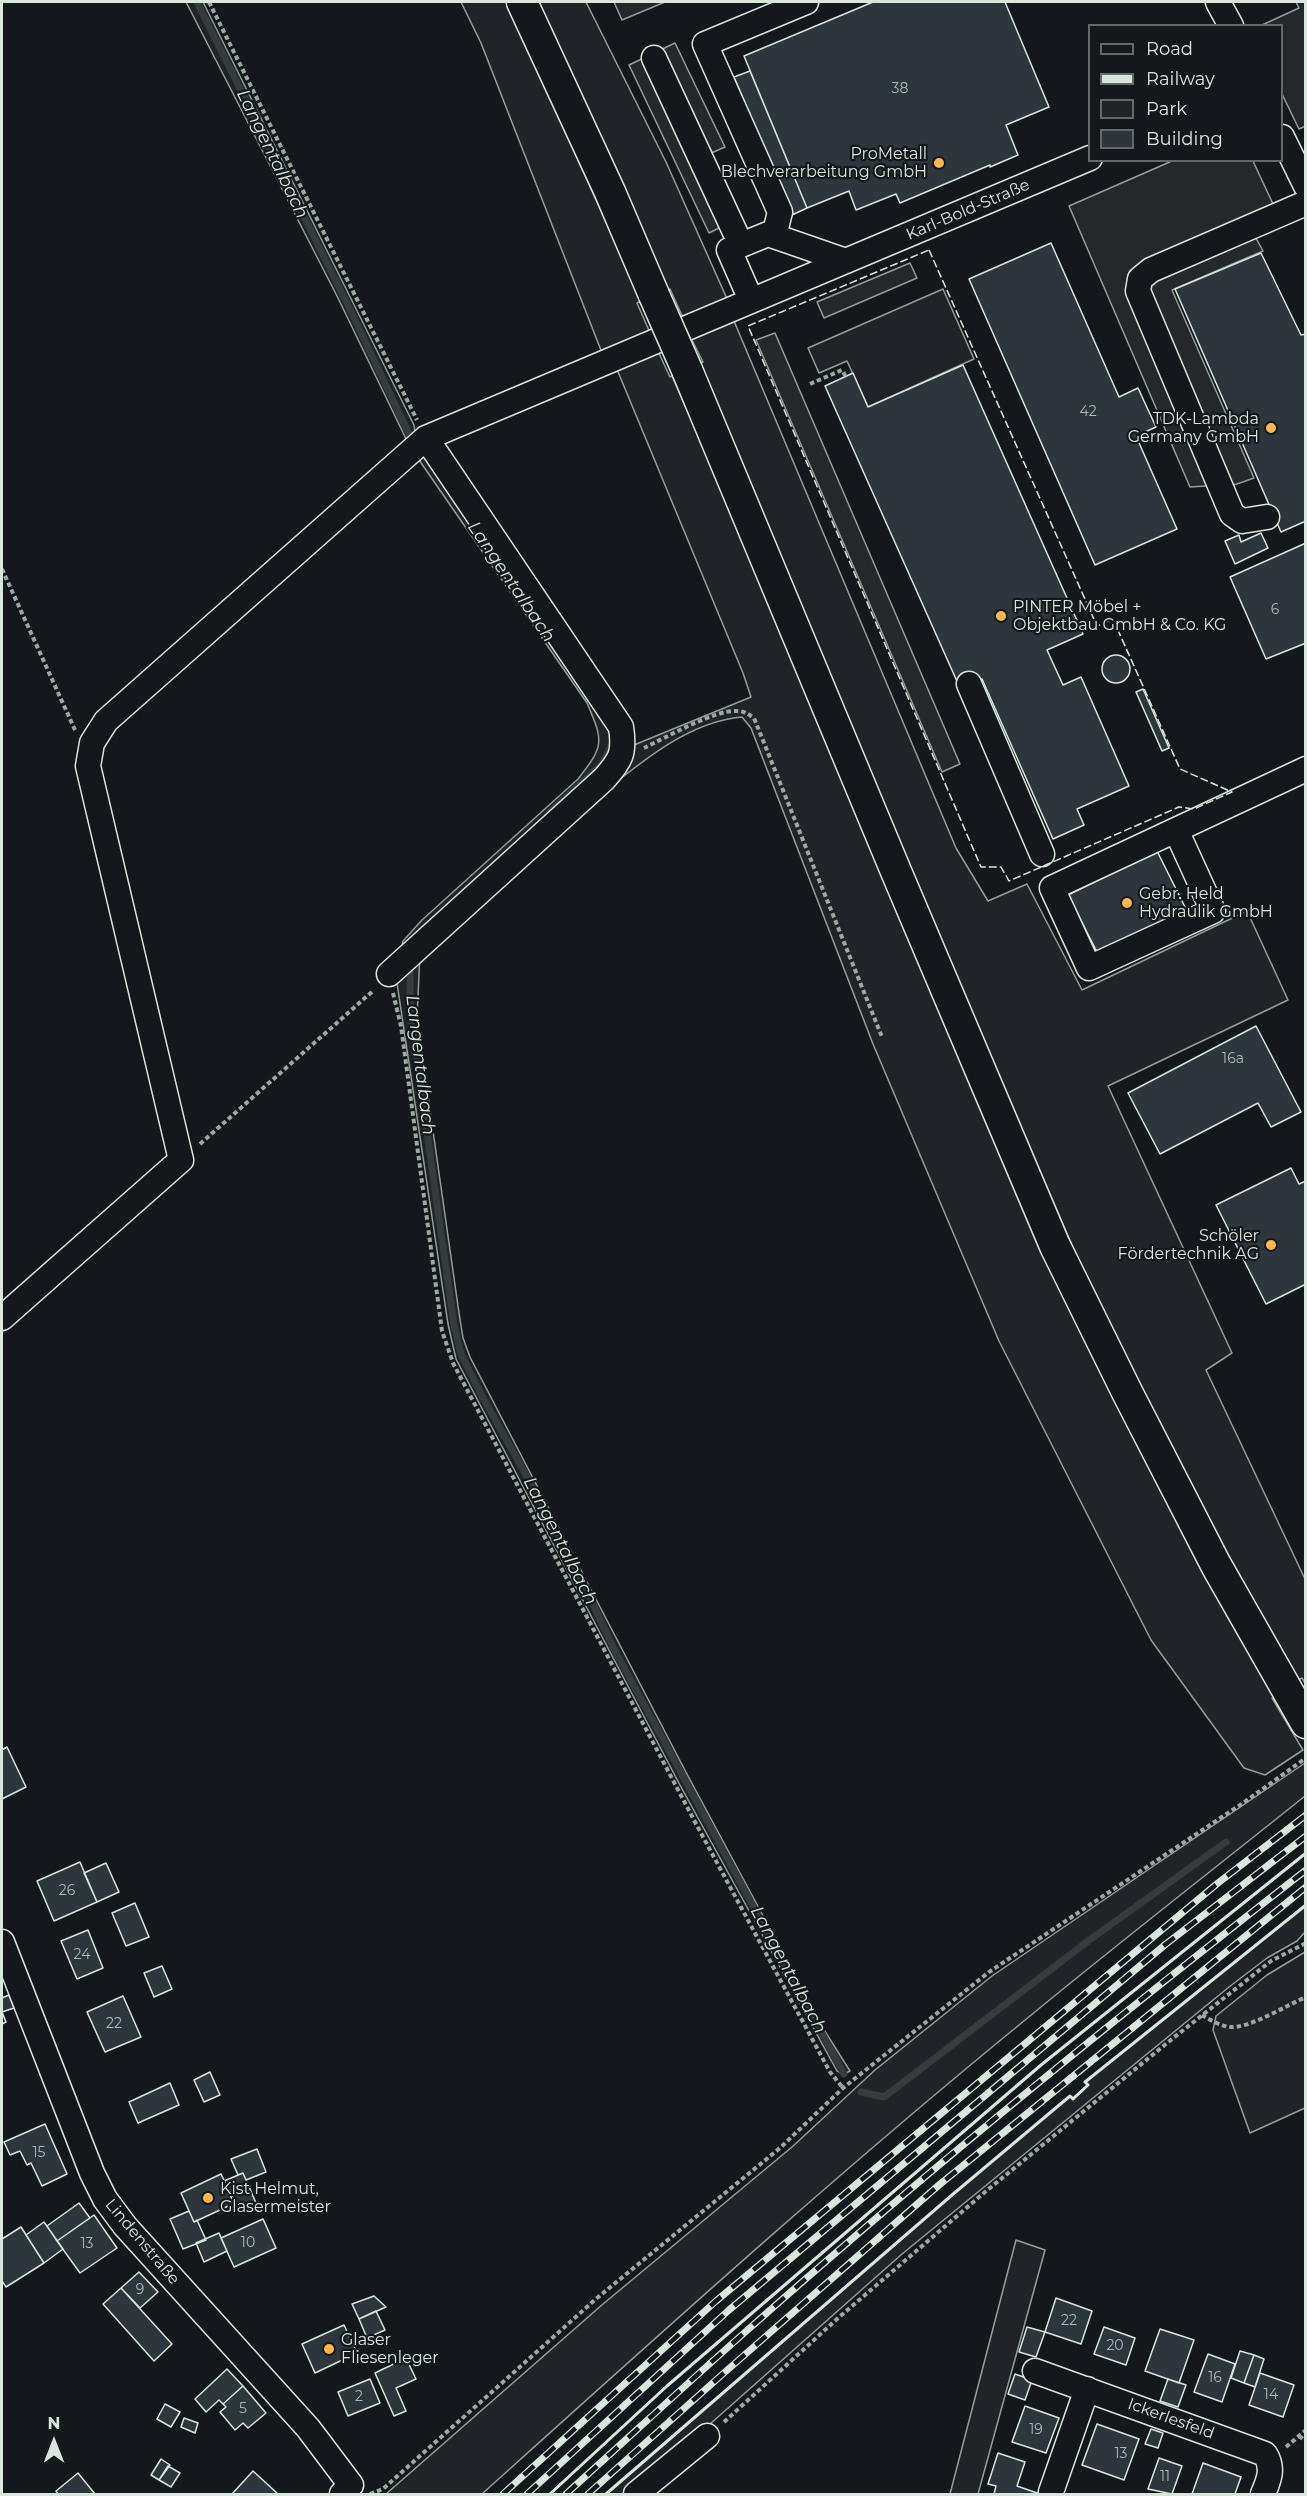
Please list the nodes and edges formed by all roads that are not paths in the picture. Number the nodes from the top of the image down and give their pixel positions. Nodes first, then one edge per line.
1 (522, 2) edge
2 (806, 2) edge
3 (1218, 2) edge
4 (1229, 24) edge
5 (654, 58) dead end
6 (1283, 141) edge
7 (1088, 158) edge
8 (1305, 186) edge
9 (1305, 203) edge
10 (774, 236) junction
11 (741, 245) junction
12 (846, 261) junction
13 (751, 300) junction
14 (426, 438) junction
15 (1267, 517) dead end
16 (969, 684) dead end
17 (1305, 769) edge
18 (1176, 830) junction
19 (1042, 854) dead end
20 (389, 974) road end
21 (2, 1318) edge
22 (1305, 1723) edge
23 (2, 1942) edge
24 (1035, 2371) dead end
25 (1087, 2389) junction
26 (707, 2436) road end
27 (1051, 2492) dead end
28 (342, 2494) edge
29 (636, 2494) edge
30 (1263, 2494) edge

1 - 22 main road, bridge
2 - 10 street
3 - 4 street
5 - 11 street
6 - 8 street
7 - 12 street, Karl-Bold-Straße
9 - 15 street
10 - 11 street
10 - 12 street
11 - 13 street
12 - 13 street, Karl-Bold-Straße
13 - 14 street, Karl-Bold-Straße
14 - 20 street
14 - 21 street, Karl-Bold-Straße
16 - 19 street
17 - 18 street
18 - 18 street
23 - 28 street, Lindenstraße
24 - 25 street, Ickerlesfeld
25 - 27 street
25 - 30 street, Ickerlesfeld
26 - 29 street

